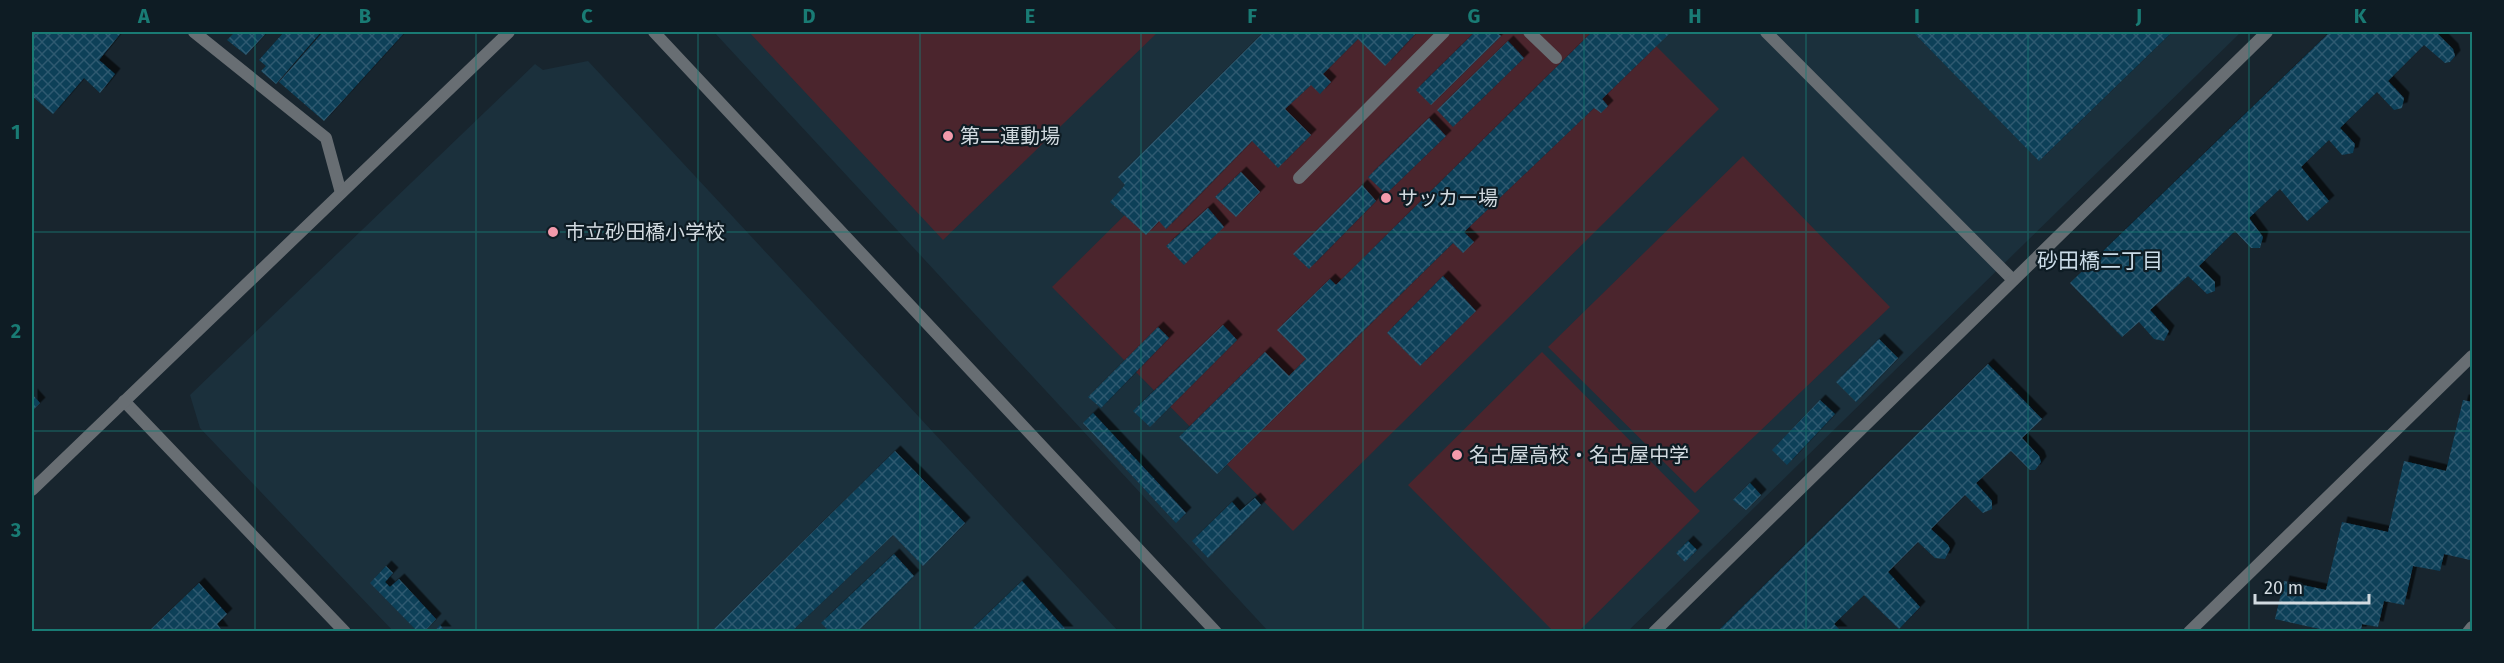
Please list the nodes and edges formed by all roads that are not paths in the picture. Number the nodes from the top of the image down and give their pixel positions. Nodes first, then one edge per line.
1 (194, 32) edge
2 (509, 32) edge
3 (654, 32) edge
4 (1444, 32) edge
5 (1529, 32) edge
6 (1766, 32) edge
7 (2267, 32) edge
8 (1556, 58) dead end
9 (1299, 178) dead end
10 (340, 193) junction
11 (2013, 280) junction
12 (2472, 356) edge
13 (124, 401) junction
14 (32, 490) edge
15 (2472, 627) edge
16 (336, 628) edge
17 (1216, 632) edge
18 (1654, 632) edge
19 (2189, 632) edge
20 (2468, 632) edge

1 - 10 street
2 - 10 street
3 - 17 street
4 - 9 street
5 - 8 street
6 - 11 street
7 - 11 street
10 - 13 street
11 - 18 street
12 - 19 street
13 - 14 street
13 - 16 street
15 - 20 street

